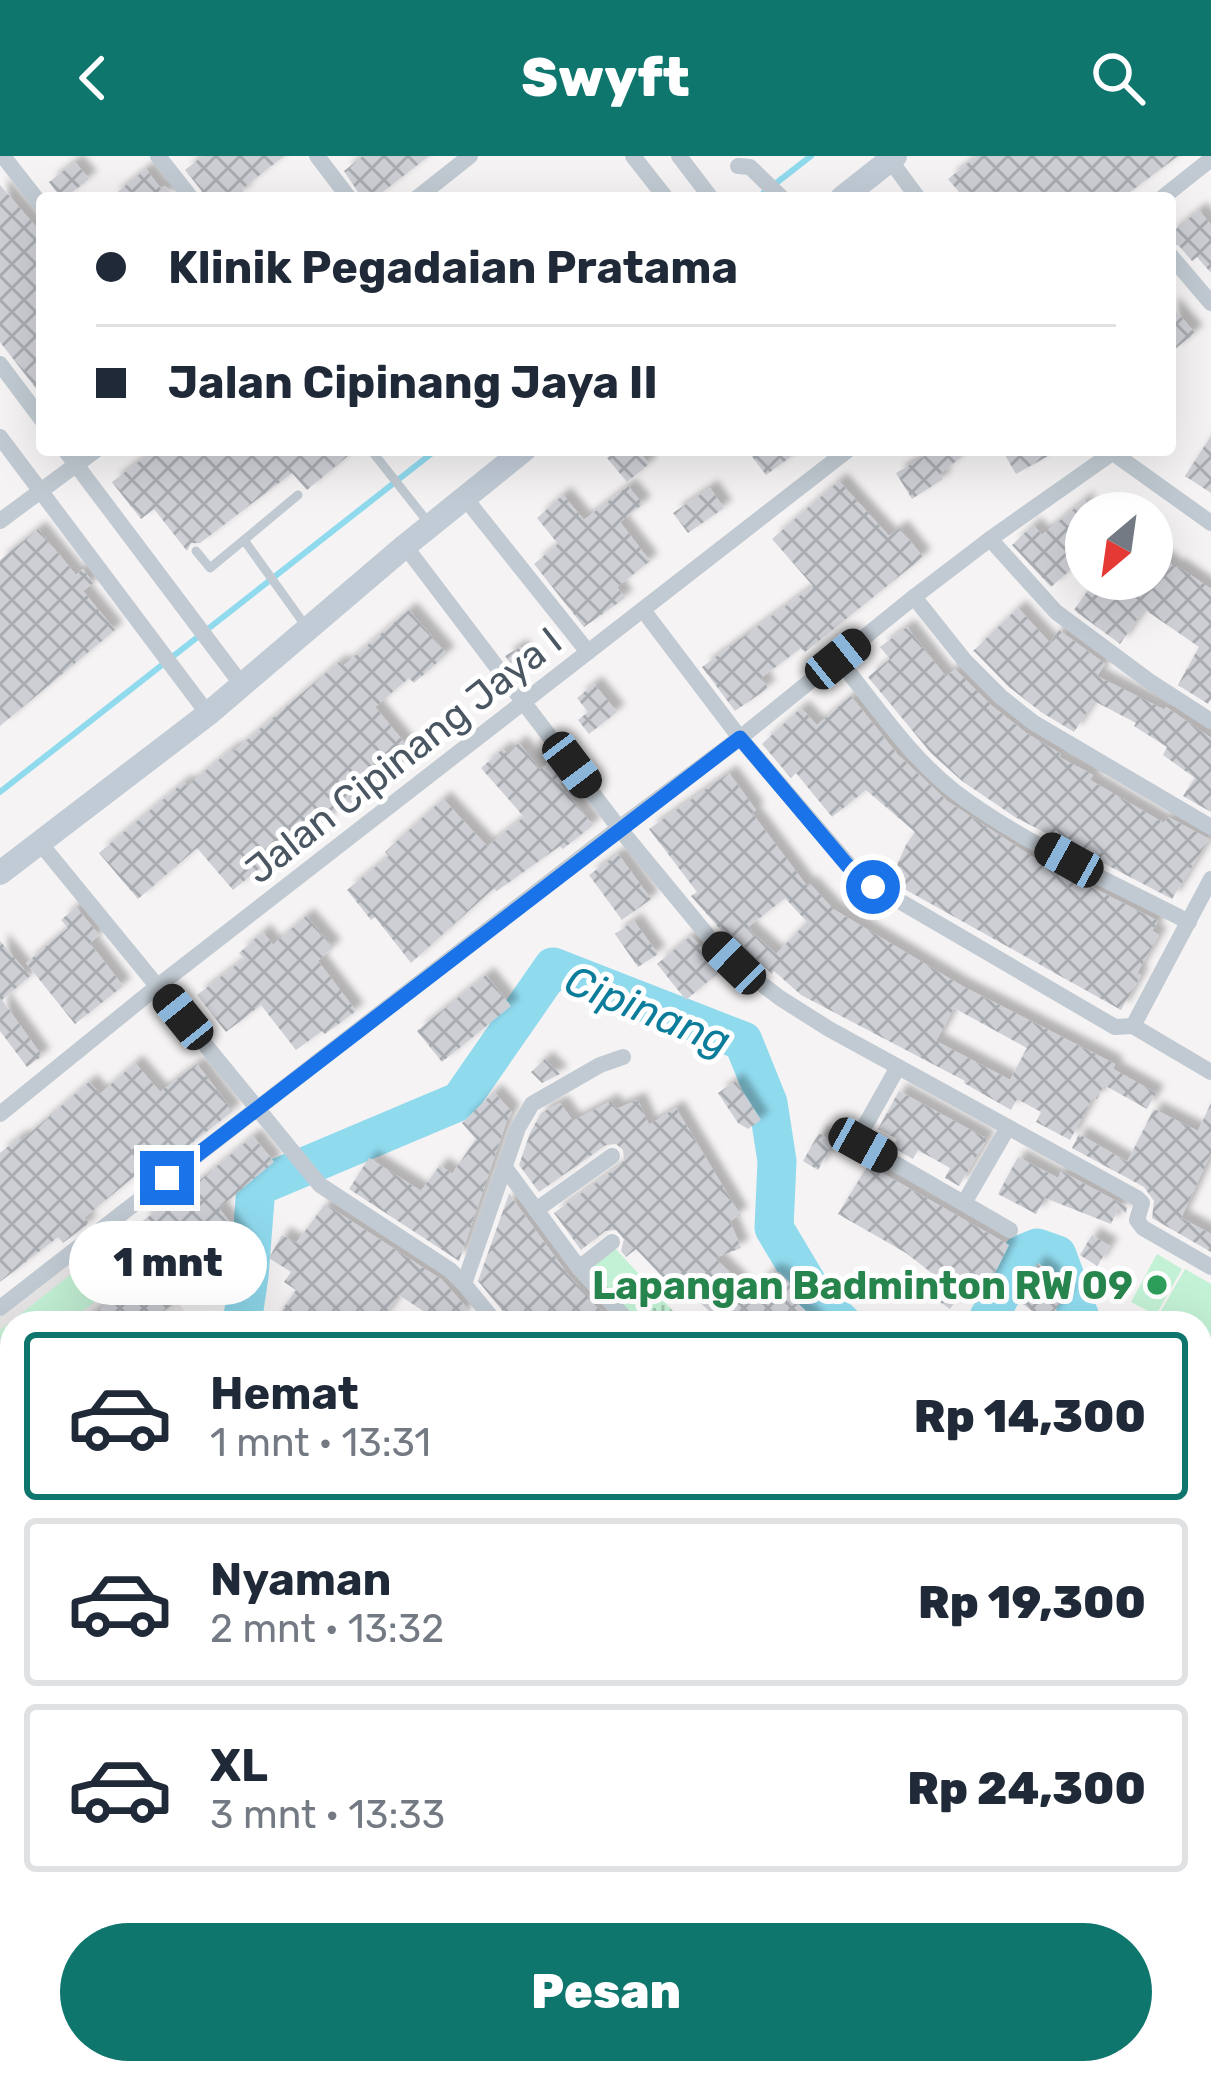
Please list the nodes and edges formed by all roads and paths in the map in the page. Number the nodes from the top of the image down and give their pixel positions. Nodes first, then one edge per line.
1 (3, 156) edge
2 (158, 156) edge
3 (316, 156) edge
4 (470, 156) edge
5 (633, 156) edge
6 (679, 156) edge
7 (893, 158) edge
8 (1211, 159) edge
9 (738, 166) dead end
10 (186, 192) edge
11 (345, 192) edge
12 (425, 192) edge
13 (660, 192) edge
14 (706, 192) edge
15 (776, 192) edge
16 (850, 192) edge
17 (915, 192) edge
18 (1170, 192) edge
19 (36, 198) edge
20 (1176, 262) edge
21 (1211, 303) edge
22 (0, 364) edge
23 (36, 412) edge
24 (0, 437) edge
25 (375, 456) edge
26 (516, 456) edge
27 (840, 456) edge
28 (1105, 456) edge
29 (1117, 456) edge
30 (71, 458) edge
31 (40, 490) junction
32 (298, 495) dead end
33 (465, 497) junction
34 (0, 521) edge
35 (1211, 523) edge
36 (430, 526) junction
37 (990, 539) junction
38 (244, 541) junction
39 (405, 546) junction
40 (196, 551) dead end
41 (914, 597) junction
42 (643, 610) junction
43 (308, 628) junction
44 (588, 652) junction
45 (838, 659) junction
46 (242, 685) junction
47 (525, 702) junction
48 (208, 714) junction
49 (1211, 721) edge
50 (740, 738) junction
51 (1211, 827) edge
52 (620, 828) junction
53 (40, 843) junction
54 (0, 873) edge
55 (1211, 880) edge
56 (1189, 922) junction
57 (158, 986) junction
58 (1133, 1026) junction
59 (622, 1058) dead end
60 (898, 1066) junction
61 (1211, 1072) edge
62 (258, 1110) junction
63 (0, 1114) edge
64 (1007, 1129) junction
65 (612, 1156) dead end
66 (506, 1169) junction
67 (964, 1203) junction
68 (536, 1210) junction
69 (1010, 1230) dead end
70 (612, 1242) dead end
71 (1211, 1267) edge
72 (579, 1268) junction
73 (464, 1283) junction
74 (0, 1308) edge
75 (486, 1311) edge
76 (619, 1311) edge

1 - 19 street
2 - 10 street
3 - 11 street
4 - 12 street
5 - 13 street
6 - 14 street
7 - 16 main road
7 - 17 street
8 - 18 street
9 - 15 street
20 - 21 street
22 - 23 street
24 - 31 street
25 - 36 lane
26 - 33 main road
27 - 42 street, Jalan Cipinang Jaya I
28 - 37 street
29 - 35 street
30 - 31 street
30 - 46 street
31 - 34 street
31 - 48 street
32 - 38 lane
33 - 36 main road
33 - 44 street
36 - 39 main road
37 - 41 street
37 - 49 street
38 - 40 lane
38 - 43 lane
39 - 43 main road
39 - 47 street
41 - 45 street
41 - 51 street
42 - 44 street, Jalan Cipinang Jaya I
42 - 50 street
43 - 46 main road
44 - 47 street, Jalan Cipinang Jaya I
45 - 50 street
45 - 56 street
46 - 48 main road
47 - 52 street
47 - 57 street, Jalan Cipinang Jaya I
48 - 53 main road
50 - 52 street
50 - 58 street
52 - 60 street
52 - 62 street
53 - 54 main road
53 - 57 street
55 - 56 street
56 - 58 street
57 - 62 street
57 - 63 street, Jalan Cipinang Jaya I
58 - 61 street
59 - 66 street
60 - 64 street
60 - 67 street
62 - 73 street
62 - 74 street
64 - 67 street
64 - 71 street
65 - 68 street
66 - 68 street
66 - 73 street
67 - 69 street
68 - 72 street
70 - 72 street
72 - 76 street
73 - 75 street

